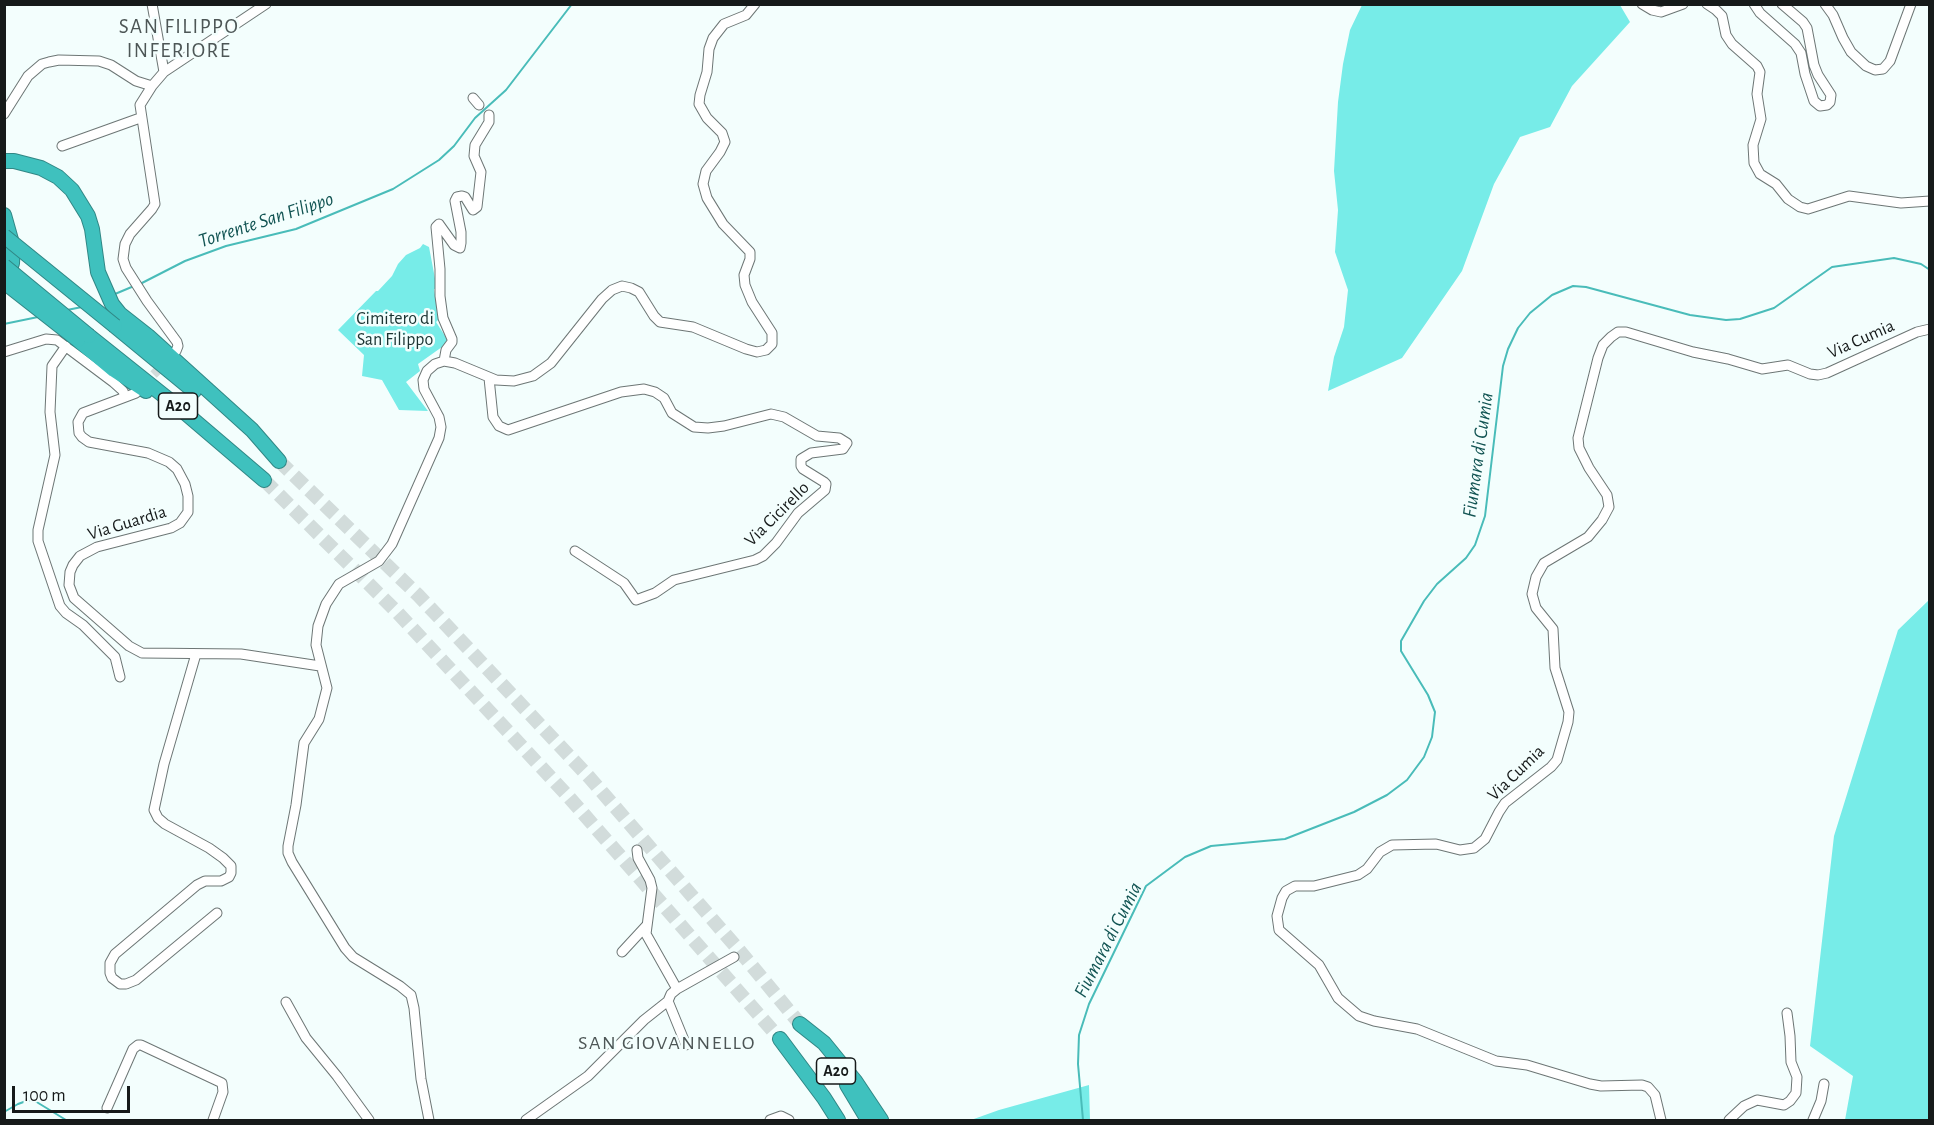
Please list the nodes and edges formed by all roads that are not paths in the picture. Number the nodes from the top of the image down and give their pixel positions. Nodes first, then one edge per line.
1 (152, 4) edge
2 (266, 4) edge
3 (755, 4) edge
4 (1642, 4) edge
5 (1683, 4) edge
6 (1707, 4) edge
7 (1754, 4) edge
8 (1782, 4) edge
9 (1825, 4) edge
10 (1911, 4) edge
11 (164, 72) junction
12 (152, 86) junction
13 (4, 114) edge
14 (489, 115) dead end
15 (140, 118) junction
16 (62, 146) dead end
17 (4, 161) edge
18 (1929, 201) edge
19 (4, 215) edge
20 (4, 236) edge
21 (4, 266) edge
22 (4, 282) edge
23 (117, 320) junction
24 (1929, 329) edge
25 (77, 341) junction
26 (176, 351) dead end
27 (4, 352) edge
28 (444, 361) junction
29 (489, 378) junction
30 (136, 393) tunnel mouth
31 (125, 397) junction
32 (279, 461) tunnel mouth
33 (264, 480) tunnel mouth
34 (575, 552) dead end
35 (134, 649) junction
36 (196, 654) junction
37 (115, 657) junction
38 (320, 666) junction
39 (120, 677) dead end
40 (637, 850) dead end
41 (217, 913) dead end
42 (646, 926) junction
43 (622, 952) dead end
44 (734, 957) dead end
45 (677, 989) junction
46 (668, 1000) junction
47 (285, 1002) dead end
48 (1787, 1013) dead end
49 (780, 1040) tunnel mouth
50 (686, 1045) dead end
51 (1824, 1084) dead end
52 (107, 1107) dead end
53 (213, 1120) edge
54 (369, 1120) edge
55 (429, 1120) edge
56 (526, 1120) edge
57 (770, 1120) edge
58 (789, 1120) edge
59 (838, 1120) edge
60 (868, 1120) edge
61 (881, 1120) edge
62 (1660, 1120) edge
63 (1729, 1120) edge
64 (1813, 1120) edge

1 - 11 street
2 - 11 street
3 - 29 street
4 - 5 street
6 - 18 street
7 - 8 street
9 - 10 street
11 - 12 street
12 - 13 street
12 - 15 street
14 - 28 street
15 - 16 street
15 - 26 street
17 - 23 highway
19 - 22 highway
20 - 23 highway, A20, bridge
21 - 25 highway, bridge
22 - 25 highway, bridge
23 - 32 highway, A20
24 - 62 street, Via Cumia
25 - 27 street
25 - 31 street
25 - 33 highway
25 - 37 street
28 - 29 street
28 - 38 street
29 - 34 street, Via Cicirello
30 - 31 street, Via Guardia
31 - 35 street, Via Guardia
35 - 36 street, Via Guardia
35 - 37 street
36 - 38 street, Via Guardia
36 - 41 street
37 - 39 street
38 - 55 street
40 - 42 street
42 - 43 street
42 - 45 street
44 - 45 street
45 - 46 street
46 - 50 street
46 - 56 street
47 - 54 street
48 - 63 street
49 - 59 highway, A20
51 - 64 street
52 - 53 street
57 - 58 street
60 - 61 highway, A20

